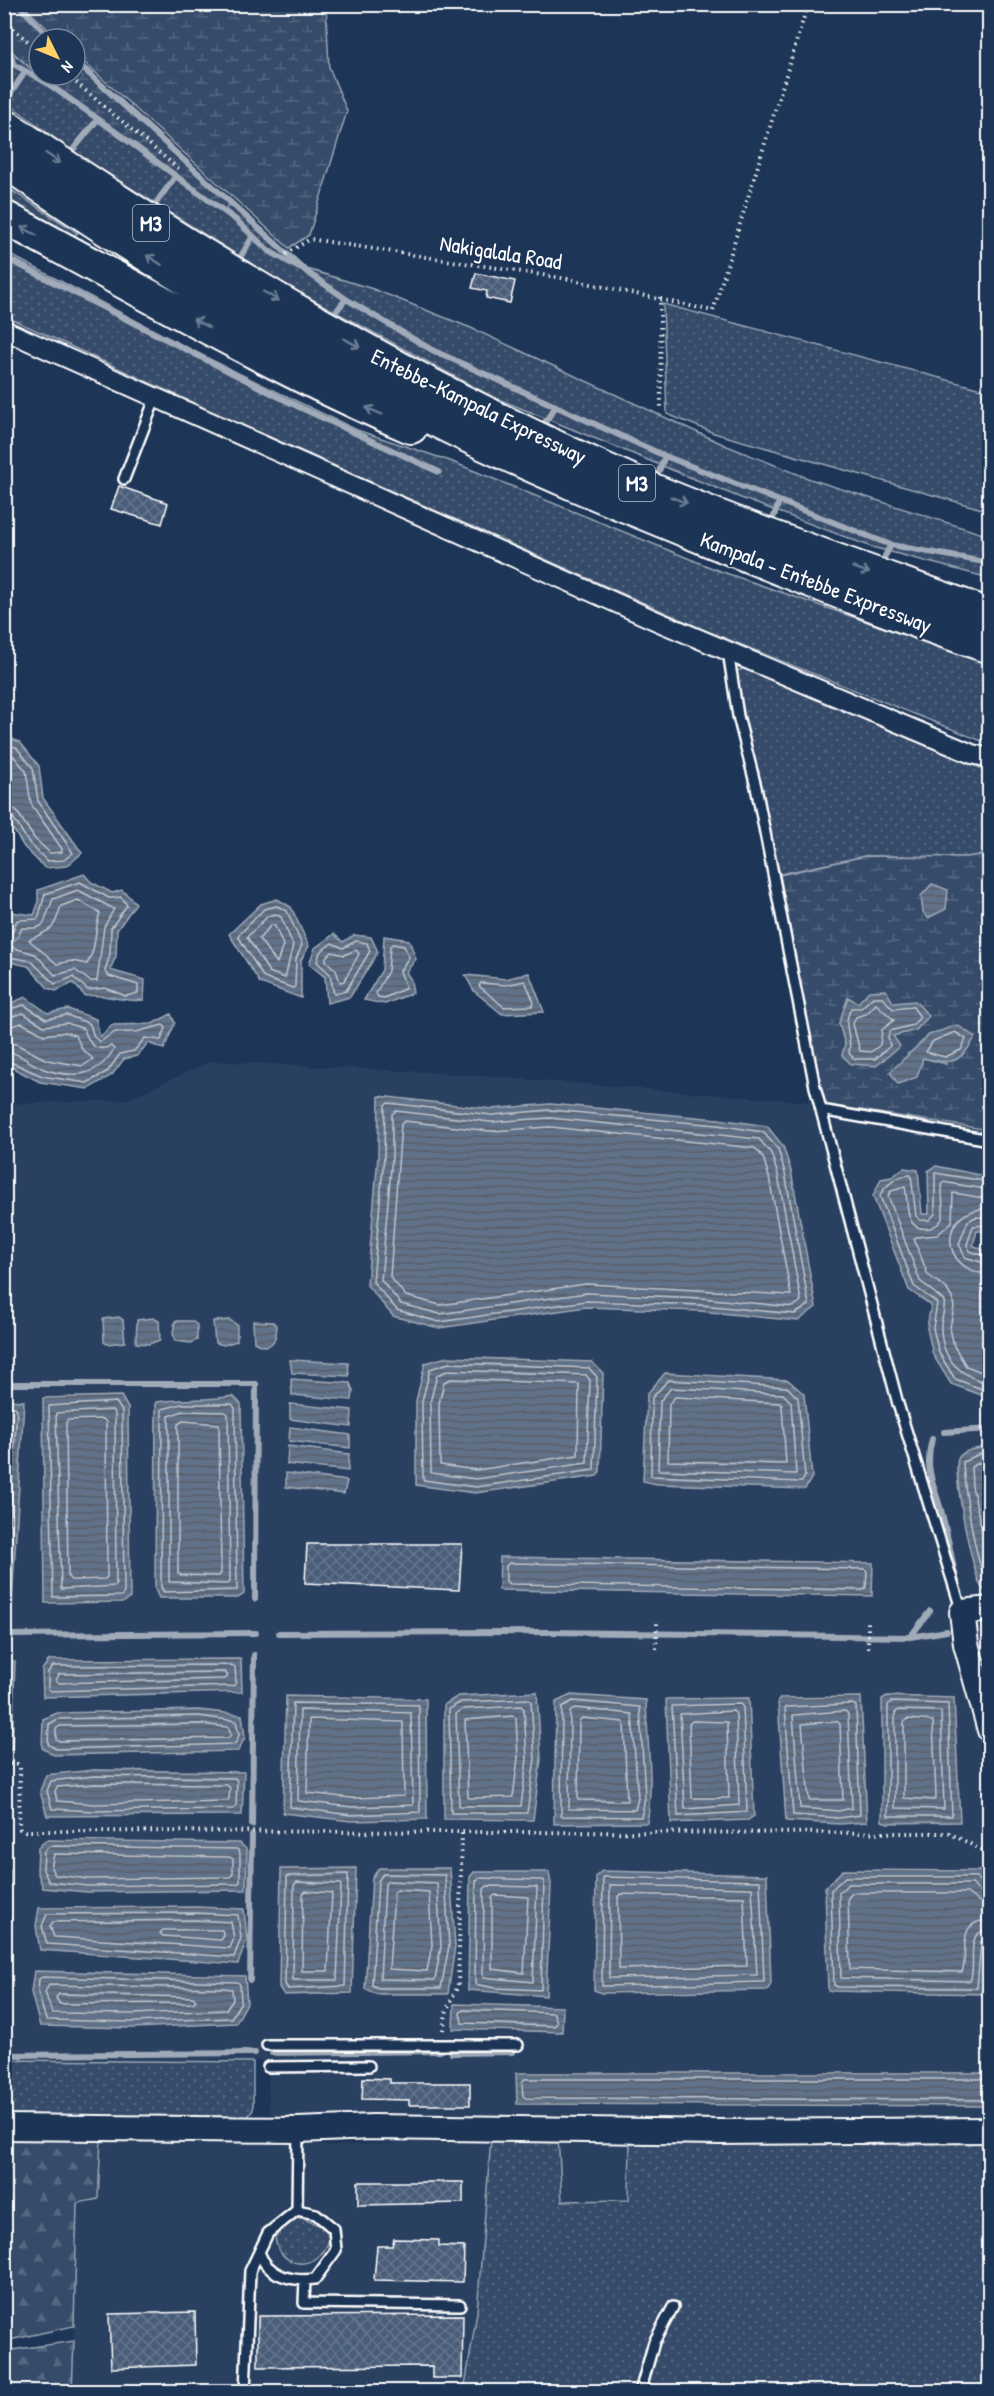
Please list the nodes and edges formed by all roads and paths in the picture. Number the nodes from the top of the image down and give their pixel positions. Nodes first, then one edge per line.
1 (808, 4) edge
2 (4, 20) edge
3 (27, 40) edge
4 (82, 87) edge
5 (4, 125) edge
6 (4, 161) edge
7 (181, 171) dead end
8 (4, 218) edge
9 (285, 254) dead end
10 (660, 297) junction
11 (4, 330) edge
12 (155, 399) junction
13 (661, 410) dead end
14 (124, 479) dead end
15 (643, 514) junction
16 (990, 615) edge
17 (990, 647) edge
18 (728, 651) junction
19 (990, 758) edge
20 (821, 1110) junction
21 (990, 1140) edge
22 (990, 1609) edge
23 (962, 1612) junction
24 (868, 1618) dead end
25 (657, 1622) dead end
26 (868, 1648) dead end
27 (656, 1649) dead end
28 (990, 1730) edge
29 (4, 1764) edge
30 (462, 1832) junction
31 (990, 1854) edge
32 (442, 2034) dead end
33 (267, 2045) dead end
34 (518, 2045) dead end
35 (369, 2066) dead end
36 (268, 2067) dead end
37 (4, 2127) edge
38 (298, 2130) junction
39 (990, 2130) edge
40 (297, 2210) junction
41 (259, 2252) junction
42 (305, 2280) junction
43 (460, 2305) dead end
44 (673, 2307) dead end
45 (245, 2391) edge
46 (640, 2391) edge

1 - 10 path, Nakigalala Road
2 - 3 path
4 - 7 path
5 -> 16 highway, Entebbe–Kampala Expressway / M3
15 -> 6 highway, M3
15 -> 8 highway
9 - 10 path, Nakigalala Road
10 - 13 path
11 - 12 street
12 - 14 lane
12 - 18 street
15 - 17 highway, Kampala - Entebbe Expressway / M3
18 - 19 street
18 - 20 lane
20 - 21 lane
20 - 23 lane
22 - 23 street
23 - 28 street
24 - 26 path
25 - 27 path
29 - 30 path
30 - 31 path
30 - 32 path
33 - 34 lane
35 - 36 lane
37 - 38 street
38 - 39 street
38 - 40 lane
40 - 41 lane
40 - 42 lane
41 - 42 lane
41 - 45 lane
42 - 43 lane
44 - 46 lane

